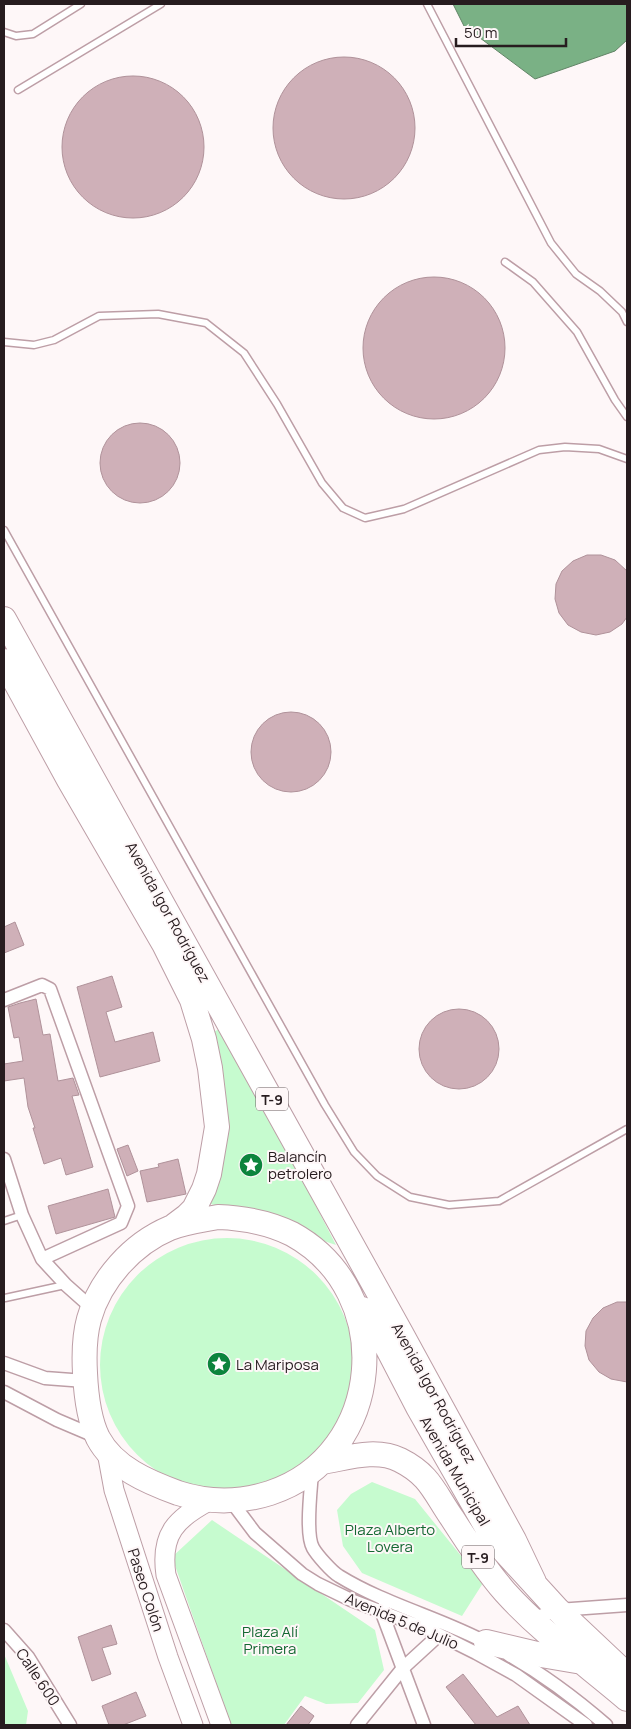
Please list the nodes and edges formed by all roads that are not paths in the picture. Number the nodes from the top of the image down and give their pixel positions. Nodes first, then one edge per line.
1 (81, 4) edge
2 (161, 4) edge
3 (427, 4) edge
4 (4, 32) edge
5 (18, 90) dead end
6 (505, 262) dead end
7 (627, 322) edge
8 (4, 342) edge
9 (627, 417) edge
10 (627, 460) edge
11 (4, 530) edge
12 (4, 618) edge
13 (4, 661) edge
14 (4, 1000) edge
15 (627, 1129) edge
16 (4, 1159) edge
17 (331, 1206) junction
18 (22, 1215) junction
19 (4, 1221) edge
20 (169, 1229) junction
21 (42, 1259) junction
22 (66, 1285) junction
23 (348, 1290) junction
24 (5, 1298) edge
25 (92, 1309) junction
26 (4, 1363) edge
27 (85, 1381) junction
28 (4, 1392) edge
29 (102, 1445) junction
30 (317, 1467) junction
31 (221, 1501) junction
32 (534, 1582) junction
33 (386, 1599) junction
34 (627, 1605) edge
35 (558, 1610) junction
36 (382, 1613) junction
37 (531, 1619) junction
38 (4, 1630) edge
39 (439, 1635) junction
40 (486, 1642) junction
41 (583, 1662) junction
42 (403, 1668) junction
43 (627, 1675) edge
44 (627, 1700) edge
45 (70, 1725) edge
46 (193, 1725) edge
47 (221, 1725) edge
48 (357, 1725) edge
49 (424, 1725) edge
50 (586, 1725) edge
51 (606, 1725) edge

1 - 4 lane
2 - 5 lane
3 - 7 lane
6 - 9 lane
8 - 10 lane
11 - 15 lane
12 - 17 highway, Avenida Igor Rodríguez / T-9
13 - 20 highway, Avenida Igor Rodríguez / T-9
14 - 21 street
16 - 18 street
17 - 23 highway, Avenida Igor Rodríguez / T-9
17 - 32 highway, Avenida Igor Rodríguez / T-9
18 - 19 lane
18 - 21 street
20 - 23 highway, T-9
20 - 25 highway, T-9
21 - 22 street
22 - 24 lane
22 - 25 street
23 - 30 highway, T-9
23 - 32 highway, Avenida Municipal / T-9
25 - 27 highway, T-9
26 - 27 street
27 - 29 highway, T-9
28 - 29 street
29 - 31 highway, T-9
29 - 46 street, Paseo Colón
30 - 31 highway, T-9
30 - 33 street, Avenida 5 de Julio
30 - 37 highway, Avenida Municipal / T-9
31 - 36 street, Avenida 5 de Julio
31 - 47 street, Paseo Colón
32 - 35 highway, Avenida Municipal / T-9
33 - 36 street
33 - 40 street, Avenida 5 de Julio
34 - 35 street
35 - 37 street
35 - 43 highway, Avenida Municipal / T-9
36 - 39 street, Avenida 5 de Julio
36 - 42 street
37 - 41 highway, Avenida Municipal / T-9
38 - 45 street, Calle 600
39 - 42 street
39 - 50 street, Avenida 5 de Julio
40 - 41 highway
40 - 51 street, Avenida 5 de Julio
41 - 44 highway, Avenida Municipal / T-9
42 - 48 street
42 - 49 street

